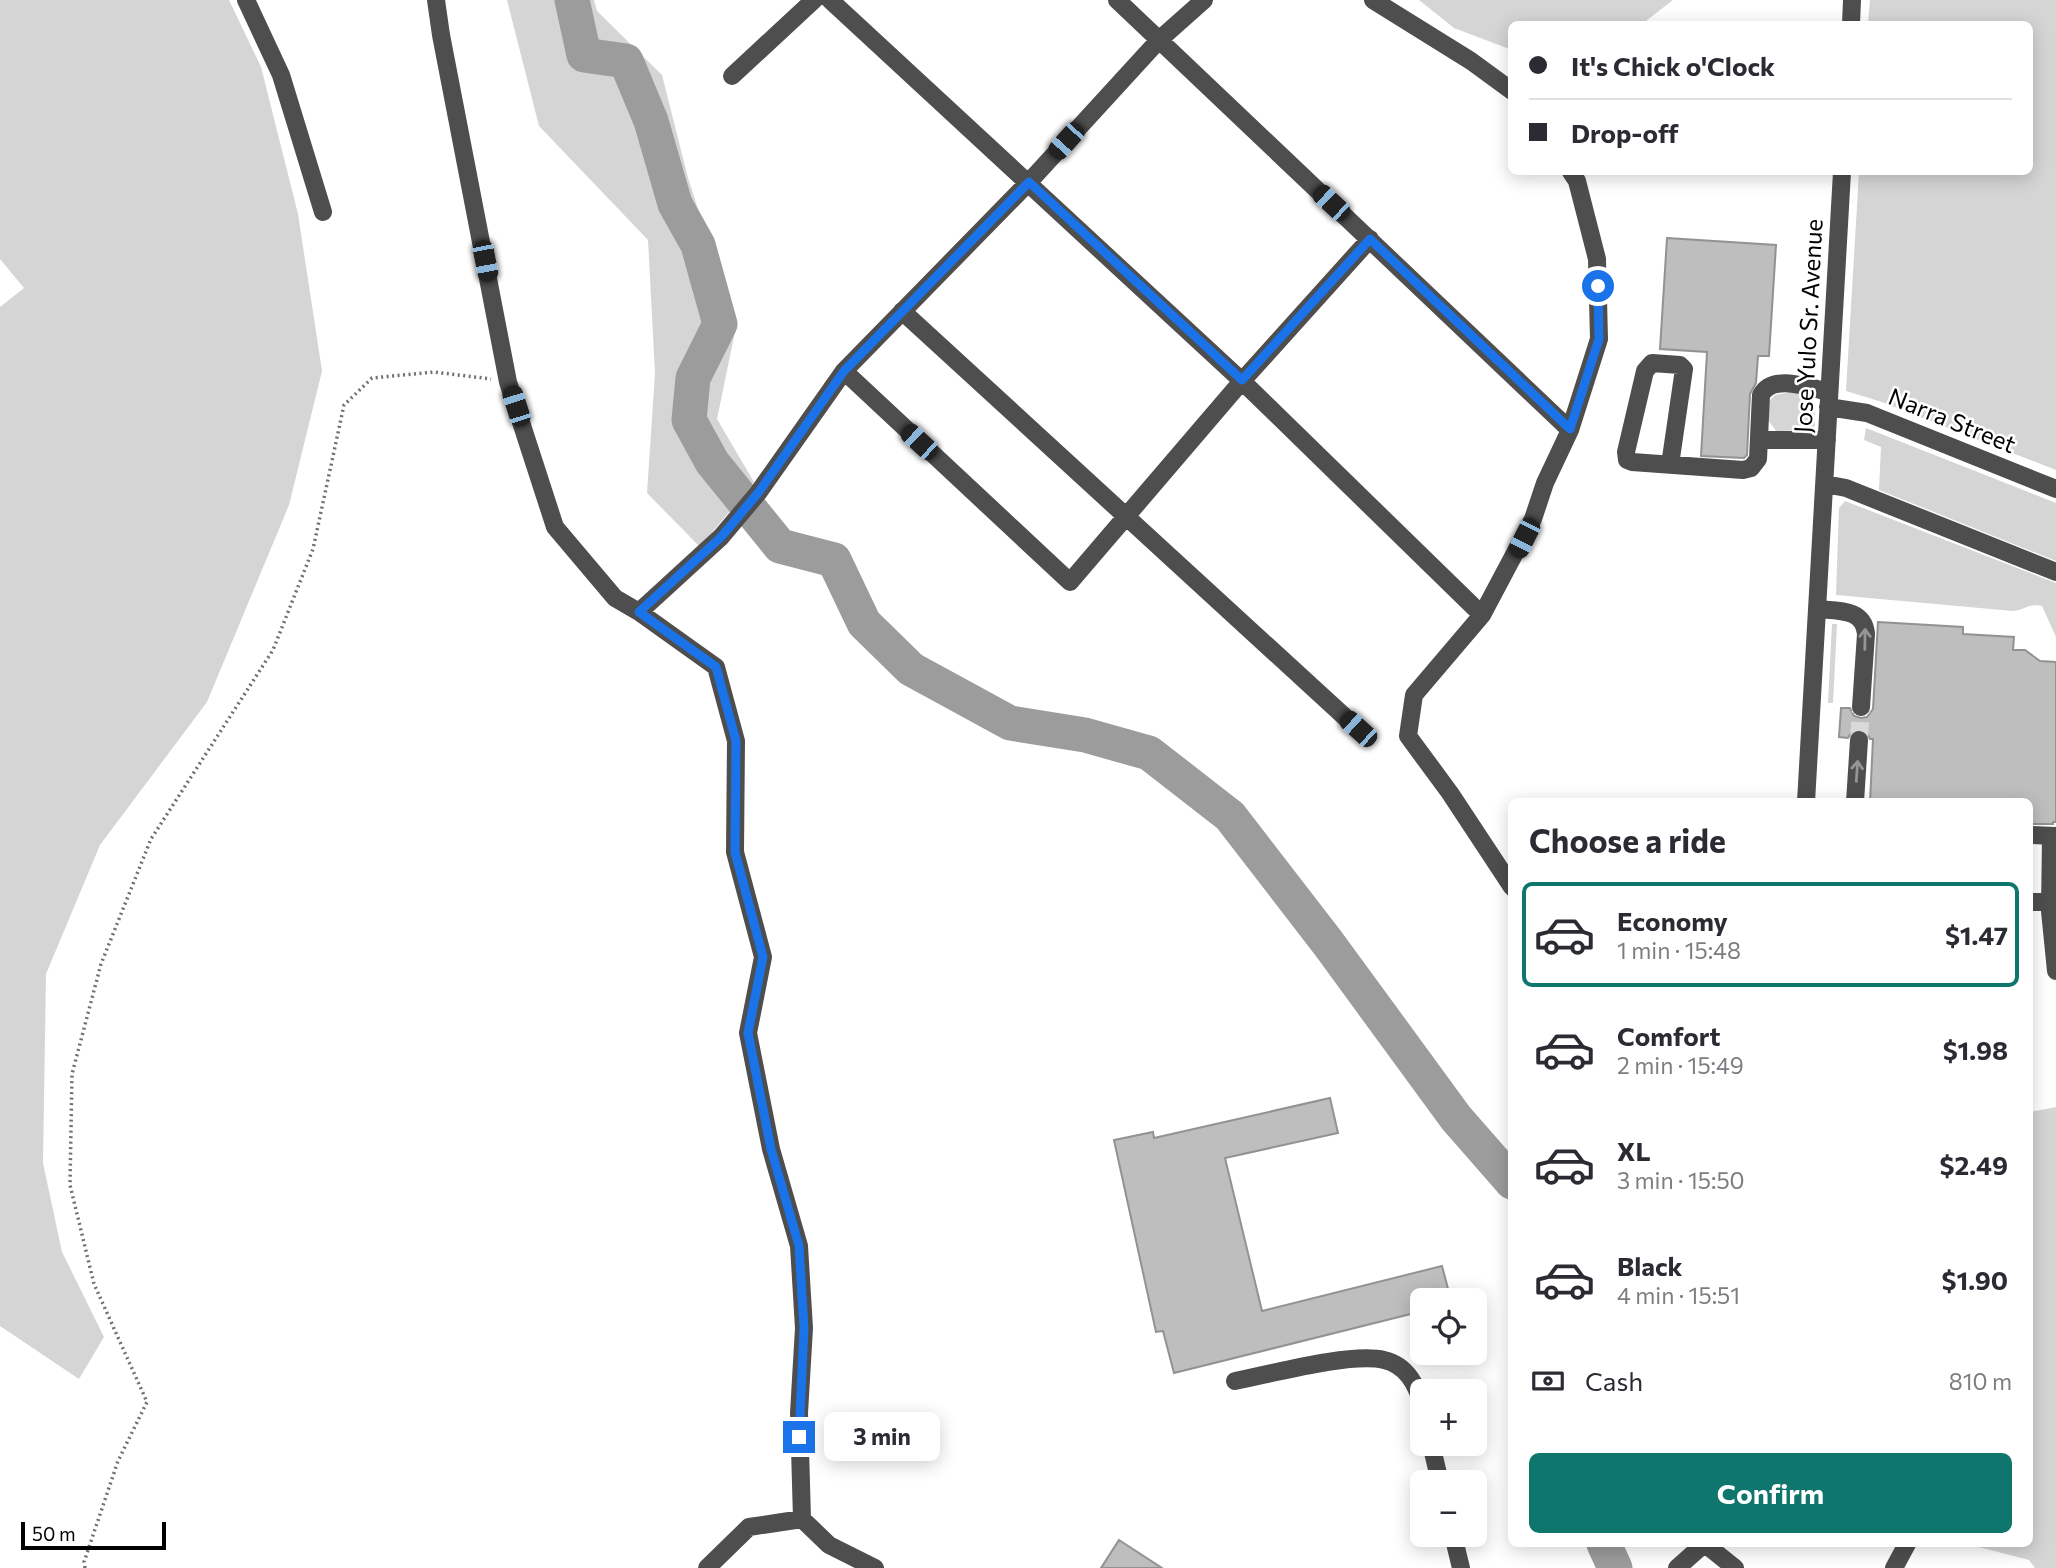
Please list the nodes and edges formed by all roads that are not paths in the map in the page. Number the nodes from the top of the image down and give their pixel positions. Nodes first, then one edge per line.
1 (246, 0) edge
2 (436, 0) edge
3 (814, 0) edge
4 (830, 0) edge
5 (1117, 0) edge
6 (1204, 0) edge
7 (1373, 0) edge
8 (1852, 0) edge
9 (1851, 21) edge
10 (1159, 40) junction
11 (732, 76) dead end
12 (1508, 88) edge
13 (1573, 175) edge
14 (1842, 175) edge
15 (1029, 182) junction
16 (323, 212) dead end
17 (1370, 239) junction
18 (902, 311) junction
19 (844, 371) junction
20 (1242, 380) junction
21 (1829, 399) junction
22 (1570, 429) junction
23 (1759, 440) junction
24 (1827, 440) junction
25 (1670, 465) junction
26 (1825, 484) junction
27 (2056, 489) edge
28 (1126, 516) junction
29 (2056, 572) edge
30 (1817, 609) junction
31 (639, 612) junction
32 (1482, 615) junction
33 (1861, 707) tunnel mouth
34 (1358, 729) dead end
35 (1859, 740) tunnel mouth
36 (1806, 798) edge
37 (1855, 798) edge
38 (2033, 835) edge
39 (2054, 836) edge
40 (1508, 881) edge
41 (2033, 902) edge
42 (2050, 902) junction
43 (2056, 971) edge
44 (1412, 1379) edge
45 (1235, 1381) dead end
46 (802, 1519) junction
47 (1456, 1547) edge
48 (1702, 1547) edge
49 (1709, 1547) edge
50 (1905, 1547) edge
51 (707, 1568) edge
52 (875, 1568) edge
53 (1461, 1568) edge
54 (1677, 1568) edge
55 (1735, 1568) edge
56 (1894, 1568) edge

1 - 16 street
2 - 31 street
3 - 11 street
4 - 15 street
5 - 10 street
6 - 10 street
7 - 12 street
8 - 9 street
10 - 15 street
10 - 17 street
13 - 22 street
14 - 21 street, Jose Yulo Sr. Avenue
15 - 18 street
15 - 20 street
17 - 20 street
17 - 22 street
18 - 19 street
18 - 28 street
19 - 28 street
19 - 31 street
20 - 28 street
20 - 32 street
21 - 23 street, Narra Street
21 - 24 street, Jose Yulo Sr. Avenue
21 - 27 street, Narra Street
22 - 32 street
23 - 24 street
23 - 25 street
24 - 26 street, Jose Yulo Sr. Avenue
25 - 25 street
26 - 29 street
26 - 30 street, Jose Yulo Sr. Avenue
28 - 34 street
33 -> 30 street
30 - 36 street, Jose Yulo Sr. Avenue
31 - 46 street
32 - 40 street
37 -> 35 street
38 - 39 street
39 - 42 street
41 - 42 street
42 - 43 street
44 - 45 street
46 - 51 street
46 - 52 street
47 - 53 street
48 - 54 street
49 - 55 street
50 - 56 street

